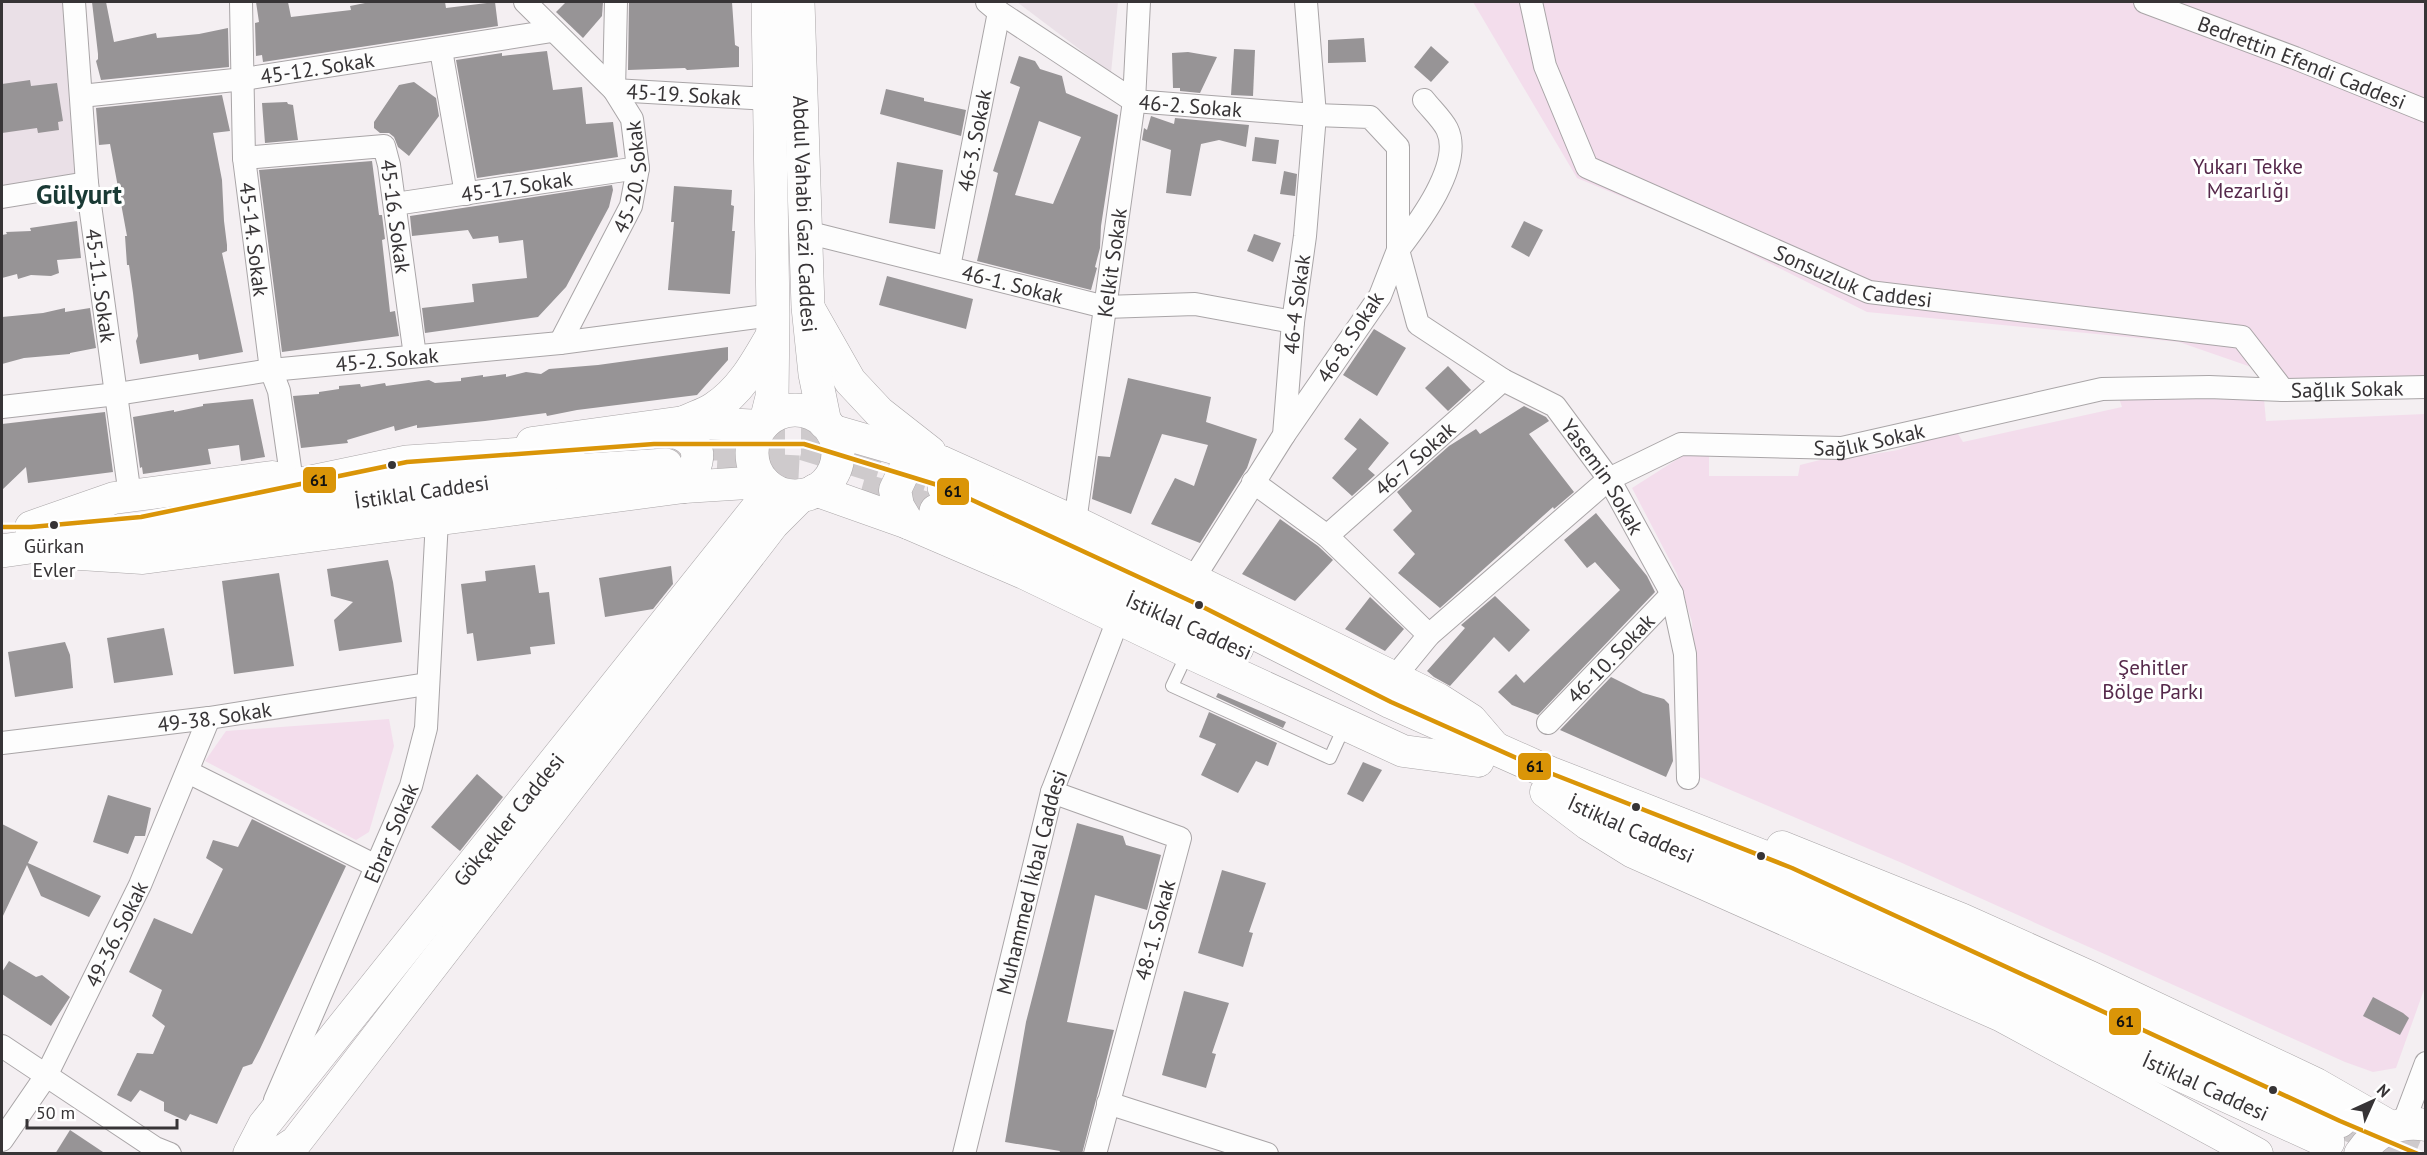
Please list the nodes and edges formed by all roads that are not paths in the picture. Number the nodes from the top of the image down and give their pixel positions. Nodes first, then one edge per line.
1 (74, 2) edge
2 (241, 2) edge
3 (525, 2) edge
4 (616, 2) edge
5 (768, 2) edge
6 (798, 2) edge
7 (1139, 2) edge
8 (1306, 2) edge
9 (1531, 2) edge
10 (2145, 2) edge
11 (993, 7) edge
12 (552, 31) junction
13 (441, 50) junction
14 (244, 79) junction
15 (614, 90) junction
16 (81, 96) junction
17 (770, 99) junction
18 (1424, 100) dead end
19 (1134, 101) junction
20 (2426, 111) edge
21 (1315, 115) junction
22 (244, 158) junction
23 (638, 168) junction
24 (87, 183) junction
25 (466, 194) junction
26 (2, 197) edge
27 (395, 204) junction
28 (806, 232) junction
29 (1398, 250) junction
30 (950, 267) junction
31 (808, 307) junction
32 (1105, 307) junction
33 (1293, 321) junction
34 (772, 325) junction
35 (560, 343) junction
36 (415, 356) junction
37 (271, 370) junction
38 (1503, 380) junction
39 (2426, 387) edge
40 (2283, 390) junction
41 (117, 394) junction
42 (2, 407) edge
43 (684, 422) junction
44 (764, 424) junction
45 (828, 426) junction
46 (1284, 435) junction
47 (663, 456) junction
48 (291, 475) junction
49 (1609, 479) junction
50 (1253, 482) junction
51 (766, 484) junction
52 (809, 492) junction
53 (130, 496) junction
54 (933, 496) junction
55 (437, 520) junction
56 (1074, 522) junction
57 (1327, 536) junction
58 (11, 539) edge
59 (1192, 581) junction
60 (1672, 594) junction
61 (1119, 617) junction
62 (1429, 635) junction
63 (1393, 679) junction
64 (427, 684) junction
65 (209, 718) junction
66 (1548, 723) dead end
67 (2, 743) edge
68 (1487, 755) junction
69 (188, 772) junction
70 (1688, 778) dead end
71 (1552, 784) junction
72 (1053, 792) junction
73 (376, 866) junction
74 (2, 1046) edge
75 (2426, 1063) edge
76 (46, 1076) junction
77 (1108, 1103) junction
78 (264, 1125) junction
79 (2406, 1126) edge
80 (2334, 1131) tunnel mouth
81 (2, 1140) edge
82 (159, 1152) edge
83 (968, 1152) edge
84 (249, 1154) edge
85 (278, 1154) edge
86 (1095, 1154) edge
87 (1267, 1154) edge
88 (2257, 1154) edge
89 (2360, 1154) edge

1 - 16 street, 45-11. Sokak
2 - 14 street, 45-14. Sokak
3 - 12 street, 45-19. Sokak
4 - 15 street, 45-20. Sokak
5 - 17 main road, Abdul Vahabi Gazi Caddesi
6 - 28 main road, Abdul Vahabi Gazi Caddesi
7 - 19 street, Kelkit Sokak
8 - 21 street, 46-4 Sokak
9 - 40 street, Sonsuzluk Caddesi
10 - 20 street, Bedrettin Efendi Caddesi
11 - 19 street, 46-2. Sokak
11 - 30 street, 46-3. Sokak
12 - 13 street, 45-12. Sokak
12 - 15 street, 45-19. Sokak
13 - 14 street, 45-12. Sokak
13 - 25 street
14 - 16 street, 45-12. Sokak
14 - 22 street, 45-14. Sokak
15 - 17 street, 45-19. Sokak
15 - 23 street, 45-20. Sokak
16 - 24 street, 45-11. Sokak
17 - 34 main road, Abdul Vahabi Gazi Caddesi
18 - 29 street
19 - 21 street, 46-2. Sokak
19 - 32 street, Kelkit Sokak
21 - 29 street, 46-8. Sokak
21 - 33 street, 46-4 Sokak
22 - 27 street, 45-16. Sokak
22 - 37 street, 45-14. Sokak
23 - 25 street, 45-17. Sokak
23 - 35 street, 45-20. Sokak
24 - 26 street
24 - 41 street, 45-11. Sokak
25 - 27 street, 45-17. Sokak
27 - 36 street, 45-16. Sokak
28 - 30 street, 46-1. Sokak
28 - 31 main road, Abdul Vahabi Gazi Caddesi
29 - 38 street, Yasemin Sokak
29 - 46 street, 46-8. Sokak
30 - 32 street, 46-1. Sokak
31 - 45 main road, Abdul Vahabi Gazi Caddesi
31 - 54 street
32 - 33 street, 46-1. Sokak
32 - 56 street, Kelkit Sokak
33 - 46 street, 46-4 Sokak
34 - 35 street, 45-2. Sokak
34 - 43 street
34 - 44 main road, Abdul Vahabi Gazi Caddesi
35 - 36 street, 45-2. Sokak
36 - 37 street, 45-2. Sokak
37 - 41 street, 45-2. Sokak
37 - 48 street, 45-14. Sokak
38 - 49 street, Yasemin Sokak
38 - 57 street, 46-7 Sokak
39 - 40 street, Sağlık Sokak
40 - 49 street, Sağlık Sokak
41 - 42 street, 45-2. Sokak
41 - 53 street, 45-11. Sokak
43 - 44 street
43 - 47 street
44 - 45 main road
44 - 51 main road
45 - 52 main road
45 - 54 street
46 - 50 street, 46-4 Sokak
47 - 48 street
47 - 51 street
47 - 55 street
47 - 58 main road, İstiklal Caddesi
48 - 53 street
49 - 60 street, Yasemin Sokak
49 - 62 street, Sağlık Sokak
50 - 57 street
50 - 59 street, 46-4 Sokak
51 - 52 main road
51 - 78 street, Gökçekler Caddesi
52 - 54 street
52 - 85 street, Gökçekler Caddesi
53 - 58 street
54 - 56 street
54 - 61 street
54 - 68 main road, İstiklal Caddesi
55 - 58 street
55 - 64 street, Ebrar Sokak
56 - 59 street
57 - 62 street
59 - 63 street
60 - 66 street, 46-10. Sokak
60 - 70 street, Yasemin Sokak
61 - 68 street
61 - 72 street, Muhammed İkbal Caddesi
62 - 63 street, Sağlık Sokak
63 - 68 street
64 - 65 street, 49-38. Sokak
64 - 73 street, Ebrar Sokak
65 - 67 street, 49-38. Sokak
65 - 69 street, 49-36. Sokak
68 - 71 main road, İstiklal Caddesi
69 - 73 street
69 - 76 street, 49-36. Sokak
71 - 79 street
71 - 80 main road, İstiklal Caddesi
71 - 88 street
72 - 77 street, 48-1. Sokak
72 - 83 street, Muhammed İkbal Caddesi
73 - 78 street, Ebrar Sokak
74 - 76 street
75 - 79 street
76 - 81 street, 49-36. Sokak
76 - 82 street
77 - 86 street, 48-1. Sokak
77 - 87 street
78 - 84 street, Gökçekler Caddesi
79 - 89 street

